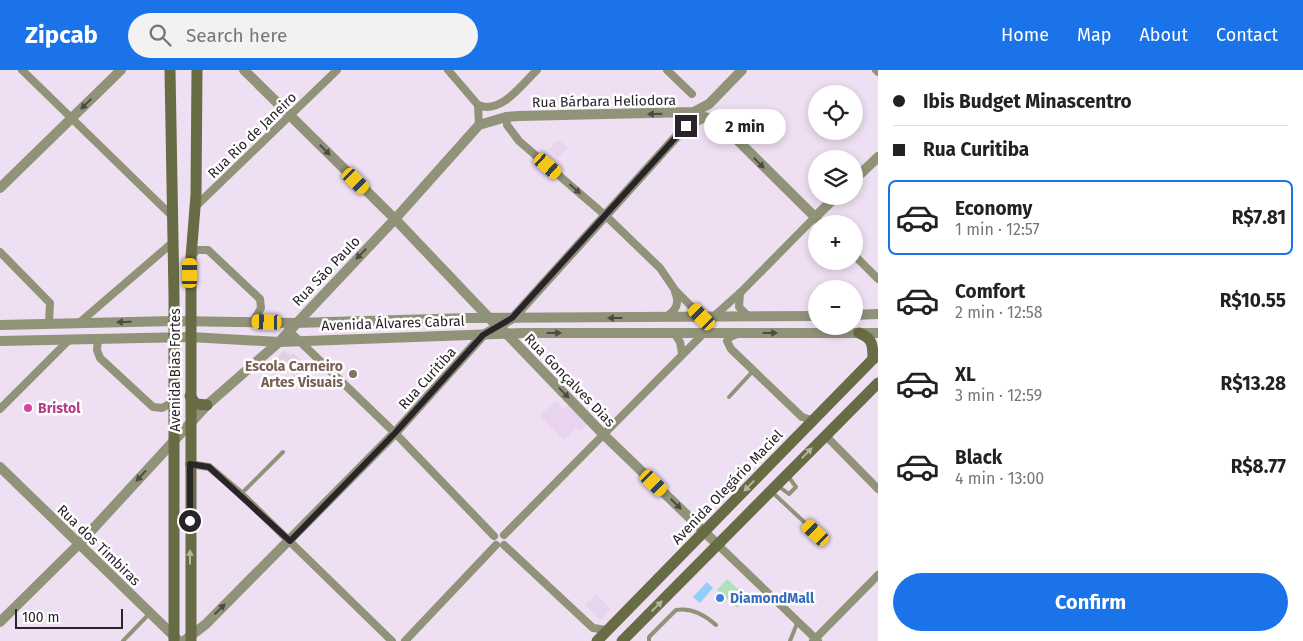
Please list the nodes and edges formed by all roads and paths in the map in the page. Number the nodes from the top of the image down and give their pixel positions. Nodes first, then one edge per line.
1 (22, 70) edge
2 (121, 70) edge
3 (170, 70) edge
4 (197, 70) edge
5 (244, 70) edge
6 (337, 70) edge
7 (448, 70) edge
8 (537, 70) edge
9 (667, 70) edge
10 (742, 70) edge
11 (692, 94) dead end
12 (478, 105) junction
13 (685, 114) junction
14 (291, 116) junction
15 (506, 117) junction
16 (71, 118) junction
17 (479, 125) junction
18 (686, 126) junction
19 (878, 158) edge
20 (863, 172) edge
21 (0, 188) edge
22 (172, 194) junction
23 (155, 198) junction
24 (199, 200) junction
25 (830, 205) edge
26 (812, 215) edge
27 (823, 215) edge
28 (172, 216) junction
29 (606, 216) junction
30 (395, 219) junction
31 (808, 230) edge
32 (172, 243) junction
33 (0, 252) edge
34 (190, 257) junction
35 (863, 264) edge
36 (878, 279) edge
37 (675, 290) junction
38 (740, 293) junction
39 (878, 314) edge
40 (863, 315) edge
41 (808, 316) edge
42 (702, 317) junction
43 (714, 317) junction
44 (750, 317) junction
45 (471, 318) junction
46 (490, 318) junction
47 (512, 318) junction
48 (664, 318) junction
49 (173, 321) junction
50 (190, 321) junction
51 (253, 322) junction
52 (49, 323) junction
53 (79, 323) junction
54 (0, 325) edge
55 (291, 327) junction
56 (502, 330) junction
57 (674, 333) junction
58 (704, 333) junction
59 (742, 333) junction
60 (808, 333) edge
61 (863, 333) edge
62 (878, 333) edge
63 (863, 334) edge
64 (483, 335) junction
65 (190, 337) junction
66 (173, 338) junction
67 (98, 339) junction
68 (69, 340) junction
69 (300, 340) junction
70 (0, 341) edge
71 (279, 342) junction
72 (682, 354) junction
73 (876, 357) edge
74 (753, 371) junction
75 (878, 383) edge
76 (190, 396) junction
77 (730, 397) dead end
78 (174, 402) junction
79 (207, 404) junction
80 (0, 410) edge
81 (812, 420) junction
82 (189, 424) junction
83 (395, 433) junction
84 (603, 434) junction
85 (825, 435) junction
86 (174, 440) junction
87 (283, 452) dead end
88 (190, 464) junction
89 (0, 467) edge
90 (774, 488) junction
91 (878, 489) edge
92 (241, 494) junction
93 (705, 532) junction
94 (816, 533) dead end
95 (504, 535) junction
96 (494, 536) junction
97 (290, 541) junction
98 (80, 544) junction
99 (500, 545) junction
100 (718, 545) junction
101 (878, 575) edge
102 (150, 613) junction
103 (798, 621) junction
104 (0, 622) edge
105 (716, 625) dead end
106 (593, 628) junction
107 (607, 630) junction
108 (182, 639) edge
109 (391, 640) edge
110 (404, 640) edge
111 (816, 640) edge
112 (123, 641) edge
113 (596, 641) edge
114 (622, 641) edge
115 (649, 641) edge
116 (790, 641) edge

1 - 16 street
2 -> 16 street
3 - 22 main road, Avenida Bias Fortes
4 - 24 main road, Avenida Bias Fortes
5 - 14 street, Rua Gonçalves Dias
6 - 14 street, Rua Rio de Janeiro
7 - 12 street
8 - 12 street
9 - 11 street
10 - 13 street, Rua Bárbara Heliodora
12 - 17 street
13 -> 15 street, Rua Bárbara Heliodora
13 - 18 street
14 - 24 street, Rua Rio de Janeiro
14 -> 30 street, Rua Gonçalves Dias
15 - 17 street
15 -> 29 street
16 - 21 street
16 - 23 street
17 - 30 street, Rua São Paulo
18 -> 26 street
18 - 29 street
19 - 20 street
22 - 23 street
22 - 28 main road, Avenida Bias Fortes
23 - 28 street
24 - 34 main road, Avenida Bias Fortes
25 - 27 street
28 - 32 main road, Avenida Bias Fortes
29 - 37 street
29 - 47 street
30 - 46 street, Rua Gonçalves Dias
30 -> 55 street, Rua São Paulo
31 - 38 street
32 - 49 main road, Avenida Bias Fortes
32 - 53 street
33 - 52 street
34 - 50 main road, Avenida Bias Fortes
34 - 51 street
35 - 36 street
37 - 42 street
37 - 48 street
38 - 43 street
38 - 44 street
39 - 40 street
41 - 44 street, Avenida Álvares Cabral
42 - 43 street, Avenida Álvares Cabral
42 - 48 street, Avenida Álvares Cabral
43 - 44 street, Avenida Álvares Cabral
45 - 46 street, Avenida Álvares Cabral
45 - 55 street, Avenida Álvares Cabral
45 - 64 street
46 - 47 street, Avenida Álvares Cabral
46 - 56 street, Rua Gonçalves Dias
48 -> 47 street, Avenida Álvares Cabral
47 - 56 street
49 - 50 street, Avenida Álvares Cabral
49 -> 53 street, Avenida Álvares Cabral
49 - 66 main road, Avenida Bias Fortes
50 - 51 street, Avenida Álvares Cabral
50 - 65 main road, Avenida Bias Fortes
51 - 55 street, Avenida Álvares Cabral
52 - 53 street, Avenida Álvares Cabral
52 - 54 street, Avenida Álvares Cabral
55 - 69 street
55 - 71 street, Rua São Paulo
56 -> 57 street, Avenida Álvares Cabral
56 - 64 street, Avenida Álvares Cabral
56 -> 84 street, Rua Gonçalves Dias
57 - 58 street, Avenida Álvares Cabral
57 - 72 street
58 - 59 street, Avenida Álvares Cabral
58 - 72 street
59 -> 60 street, Avenida Álvares Cabral
59 - 74 street
61 - 62 street, Avenida Álvares Cabral
63 - 73 main road
64 - 69 street, Avenida Álvares Cabral
64 - 83 street, Rua Curitiba
65 - 66 street, Avenida Álvares Cabral
65 - 71 street, Avenida Álvares Cabral
65 - 76 main road, Avenida Bias Fortes
66 - 67 street, Avenida Álvares Cabral
66 - 78 main road, Avenida Bias Fortes
67 - 68 street, Avenida Álvares Cabral
67 - 78 street
68 - 70 street, Avenida Álvares Cabral
68 - 80 street
69 - 71 street, Avenida Álvares Cabral
69 - 83 street
71 - 79 street, Rua São Paulo
72 - 84 street
73 - 81 main road, Avenida Olegário Maciel
74 - 77 lane
74 - 81 street
75 - 85 main road
76 - 79 main road
76 - 82 main road, Avenida Bias Fortes
78 - 86 main road, Avenida Bias Fortes
79 - 82 street, Rua São Paulo
81 -> 93 main road, Avenida Olegário Maciel
82 - 86 street, Rua São Paulo
82 - 88 main road, Avenida Bias Fortes
83 - 96 street
83 - 97 street, Rua Curitiba
84 -> 93 street, Rua Gonçalves Dias
84 - 95 street
90 -> 85 main road
85 - 91 street
86 -> 98 street, Rua São Paulo
86 - 108 main road, Avenida Bias Fortes
87 - 92 lane
88 - 92 street
108 -> 88 main road, Avenida Bias Fortes
89 - 98 street, Rua dos Timbiras
90 - 94 lane
90 - 100 main road
92 - 97 street
93 - 100 street, Rua Gonçalves Dias
93 - 107 main road, Avenida Olegário Maciel
95 - 96 street
95 - 99 street
96 - 99 street
108 -> 97 street, Rua Curitiba
97 - 109 street
98 - 102 street, Rua dos Timbiras
98 - 104 street, Rua São Paulo
99 - 106 street
99 - 110 street
100 - 103 street, Rua Gonçalves Dias
114 -> 100 main road
101 - 111 street
102 - 108 street, Rua dos Timbiras
102 - 112 lane
103 - 111 street, Rua Gonçalves Dias
103 - 116 lane
105 - 115 lane
106 - 107 street
106 - 113 street
107 - 113 main road, Avenida Olegário Maciel

